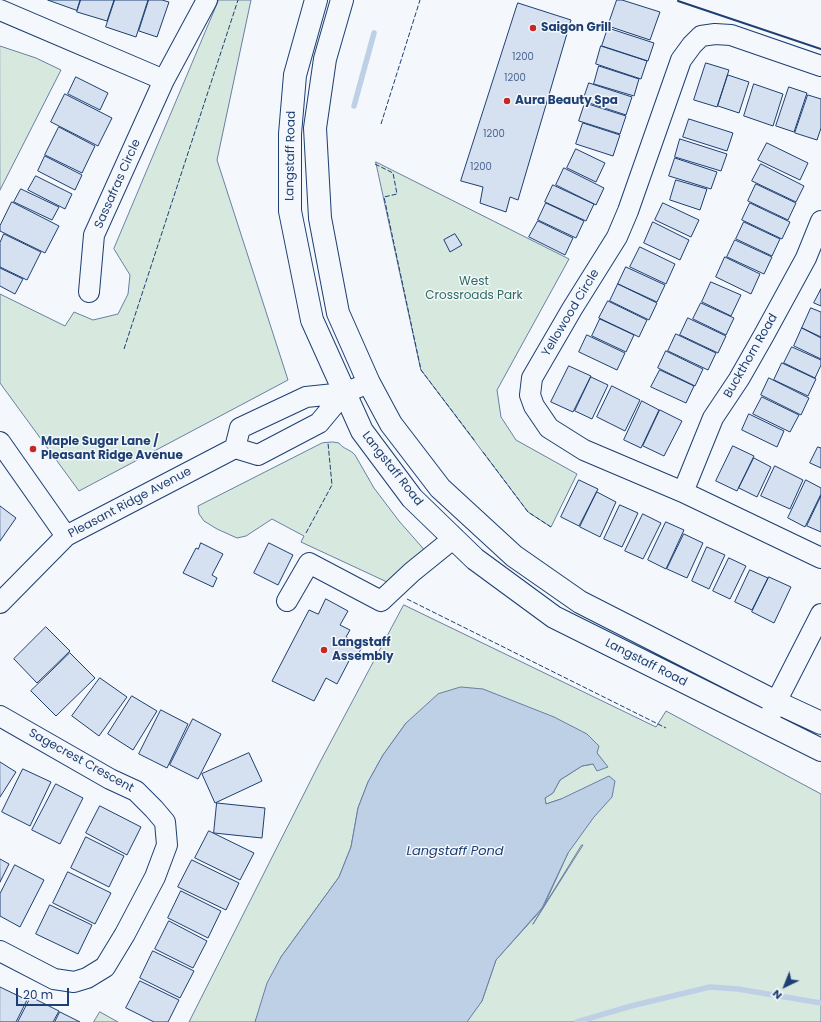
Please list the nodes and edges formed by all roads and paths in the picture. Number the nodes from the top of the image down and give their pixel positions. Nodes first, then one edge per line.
1 (207, 0) edge
2 (316, 0) edge
3 (342, 0) edge
4 (0, 10) edge
5 (821, 66) edge
6 (164, 80) junction
7 (821, 221) edge
8 (89, 292) dead end
9 (369, 383) junction
10 (344, 393) junction
11 (0, 442) edge
12 (235, 448) junction
13 (683, 492) junction
14 (66, 536) junction
15 (454, 538) junction
16 (821, 558) edge
17 (287, 601) dead end
18 (0, 603) edge
19 (821, 614) edge
20 (776, 702) junction
21 (0, 716) edge
22 (821, 723) edge
23 (767, 724) junction
24 (821, 750) edge
25 (0, 951) edge

1 - 6 street, Sassafras Circle
2 - 10 main road, Langstaff Road
3 - 9 main road, Langstaff Road
4 - 6 street
5 - 13 street, Yellowood Circle
6 - 8 street, Sassafras Circle
7 - 13 street, Buckthorn Road
9 - 10 street
9 - 20 main road, Langstaff Road
10 - 12 street
10 - 12 street
10 - 15 main road, Langstaff Road
11 - 14 street
12 - 14 street, Pleasant Ridge Avenue
13 - 16 street, Yellowood Circle
14 - 18 street, Pleasant Ridge Avenue
15 - 17 street
15 - 23 main road, Langstaff Road
19 - 20 street
20 - 22 main road, Langstaff Road
20 - 23 street
21 - 25 street, Sagecrest Crescent
23 - 24 main road, Langstaff Road

